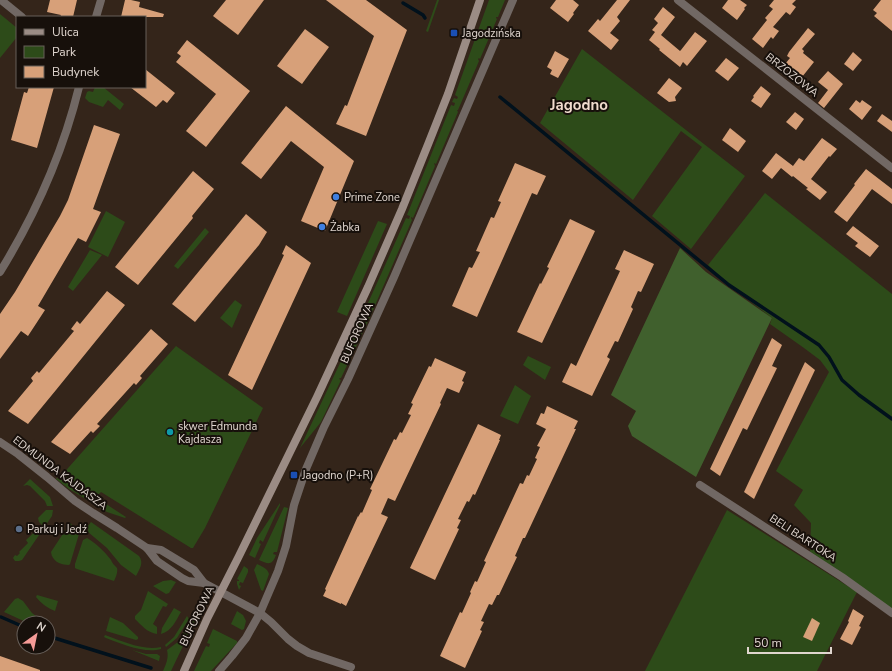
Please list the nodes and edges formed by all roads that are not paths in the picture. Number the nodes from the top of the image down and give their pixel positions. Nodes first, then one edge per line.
1 (1, 0) edge
2 (100, 0) edge
3 (480, 0) edge
4 (512, 0) edge
5 (678, 0) edge
6 (21, 16) edge
7 (96, 16) edge
8 (79, 88) edge
9 (892, 168) edge
10 (0, 272) edge
11 (0, 442) edge
12 (700, 485) dead end
13 (147, 548) junction
14 (204, 583) junction
15 (220, 593) junction
16 (260, 613) junction
17 (892, 613) edge
18 (351, 667) dead end
19 (184, 671) edge
20 (219, 671) edge

1 - 6 street
2 - 7 street
3 - 15 main road, BUFOROWA
4 - 16 street, BUFOROWA
5 - 9 street, BRZOZOWA
8 - 10 street
11 - 13 street, EDMUNDA KAJDASZA
12 - 17 street, BELI BARTOKA
13 - 14 street, EDMUNDA KAJDASZA
13 - 14 street, EDMUNDA KAJDASZA
14 - 15 street, EDMUNDA KAJDASZA
15 - 16 street, EDMUNDA KAJDASZA
15 - 19 main road, BUFOROWA
16 - 18 street, EDMUNDA KAJDASZA
16 - 20 street, BUFOROWA

